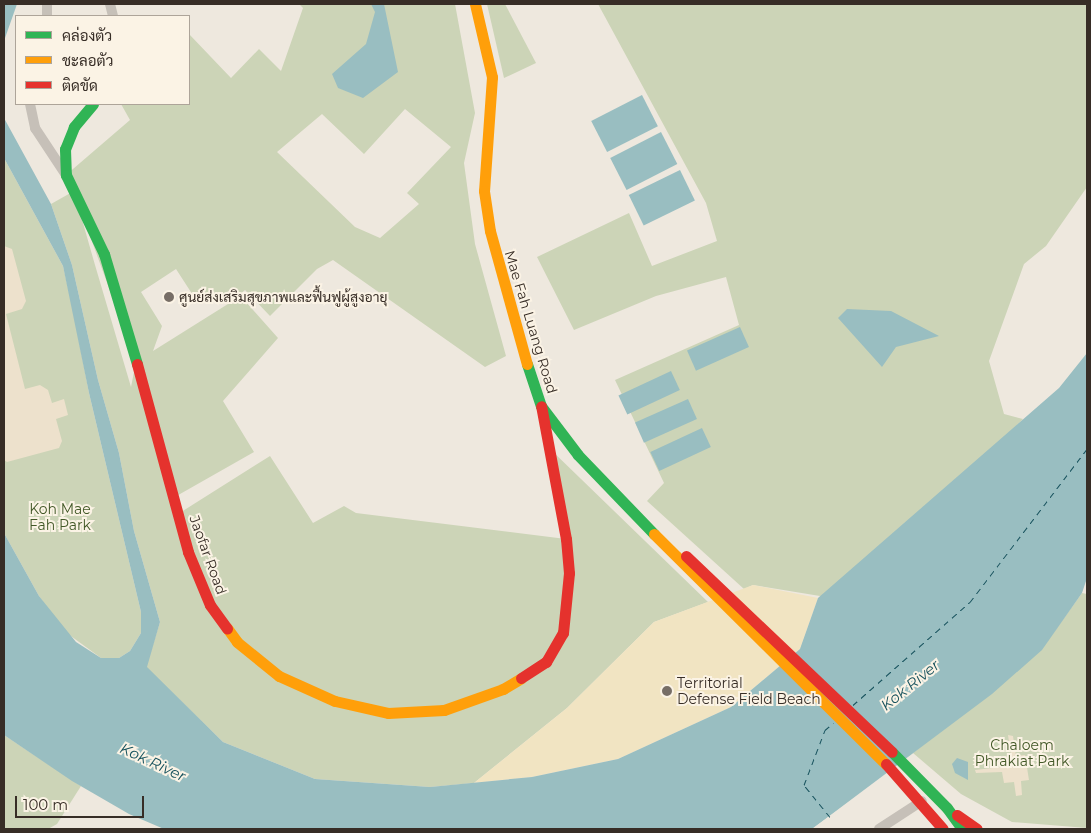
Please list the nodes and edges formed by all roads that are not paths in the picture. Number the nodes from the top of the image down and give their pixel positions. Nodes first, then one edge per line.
1 (474, 4) edge
2 (30, 105) edge
3 (92, 105) edge
4 (66, 175) junction
5 (541, 406) junction
6 (704, 578) junction
7 (922, 801) junction
8 (948, 808) junction
9 (879, 829) edge
10 (943, 829) edge
11 (962, 829) edge
12 (977, 829) edge

1 - 5 street, Mae Fah Luang Road
2 - 4 street
3 - 4 street, Jaofar Road
4 - 5 street, Jaofar Road
5 - 6 street, Mae Fah Luang Road
6 - 7 street
6 - 8 street
7 - 9 street
7 - 10 street
8 - 11 street
8 - 12 street

